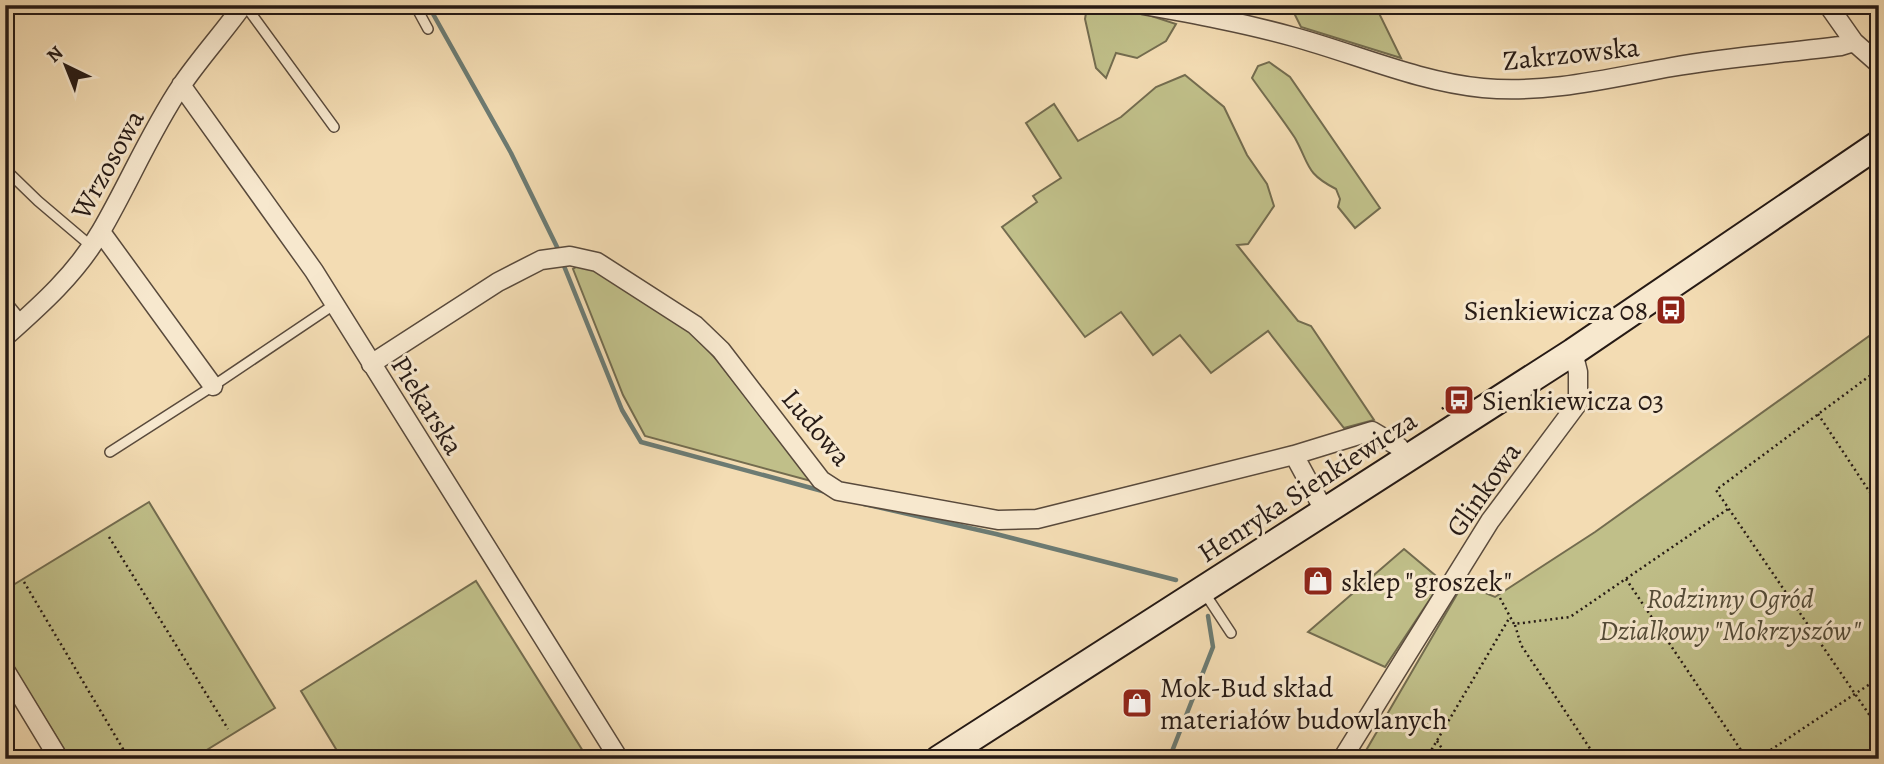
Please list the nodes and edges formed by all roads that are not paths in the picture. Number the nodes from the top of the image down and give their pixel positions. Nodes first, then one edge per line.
1 (244, 5) edge
2 (415, 5) edge
3 (1143, 5) edge
4 (1828, 5) edge
5 (428, 29) dead end
6 (1854, 42) junction
7 (1879, 64) edge
8 (181, 85) junction
9 (334, 127) dead end
10 (1879, 144) edge
11 (5, 169) edge
12 (96, 239) junction
13 (5, 300) edge
14 (335, 304) junction
15 (22, 321) junction
16 (5, 337) edge
17 (1573, 352) junction
18 (371, 364) junction
19 (213, 386) junction
20 (110, 452) dead end
21 (1294, 455) junction
22 (1407, 460) junction
23 (1325, 512) junction
24 (1203, 590) junction
25 (1231, 633) dead end
26 (5, 670) edge
27 (59, 759) edge
28 (619, 759) edge
29 (939, 759) edge
30 (1342, 759) edge

1 - 8 street, Wrzosowa
1 - 9 lane
2 - 5 lane
3 - 6 street, Zakrzowska
4 - 6 street
6 - 7 street
8 - 12 street, Wrzosowa
8 - 14 street, Piekarska
10 - 17 main road, Henryka Sienkiewicza
11 - 12 lane
12 - 15 street, Wrzosowa
12 - 19 street
13 - 15 lane
14 - 18 street, Piekarska
14 - 19 lane
15 - 16 street, Wrzosowa
17 - 22 main road, Henryka Sienkiewicza
17 - 30 street, Glinkowa
18 - 21 street, Ludowa
18 - 28 street, Piekarska
19 - 20 lane
21 - 22 street, Ludowa
21 - 23 street
22 - 23 main road, Henryka Sienkiewicza
23 - 24 main road, Henryka Sienkiewicza
24 - 25 lane
24 - 29 main road, Henryka Sienkiewicza
26 - 27 street

